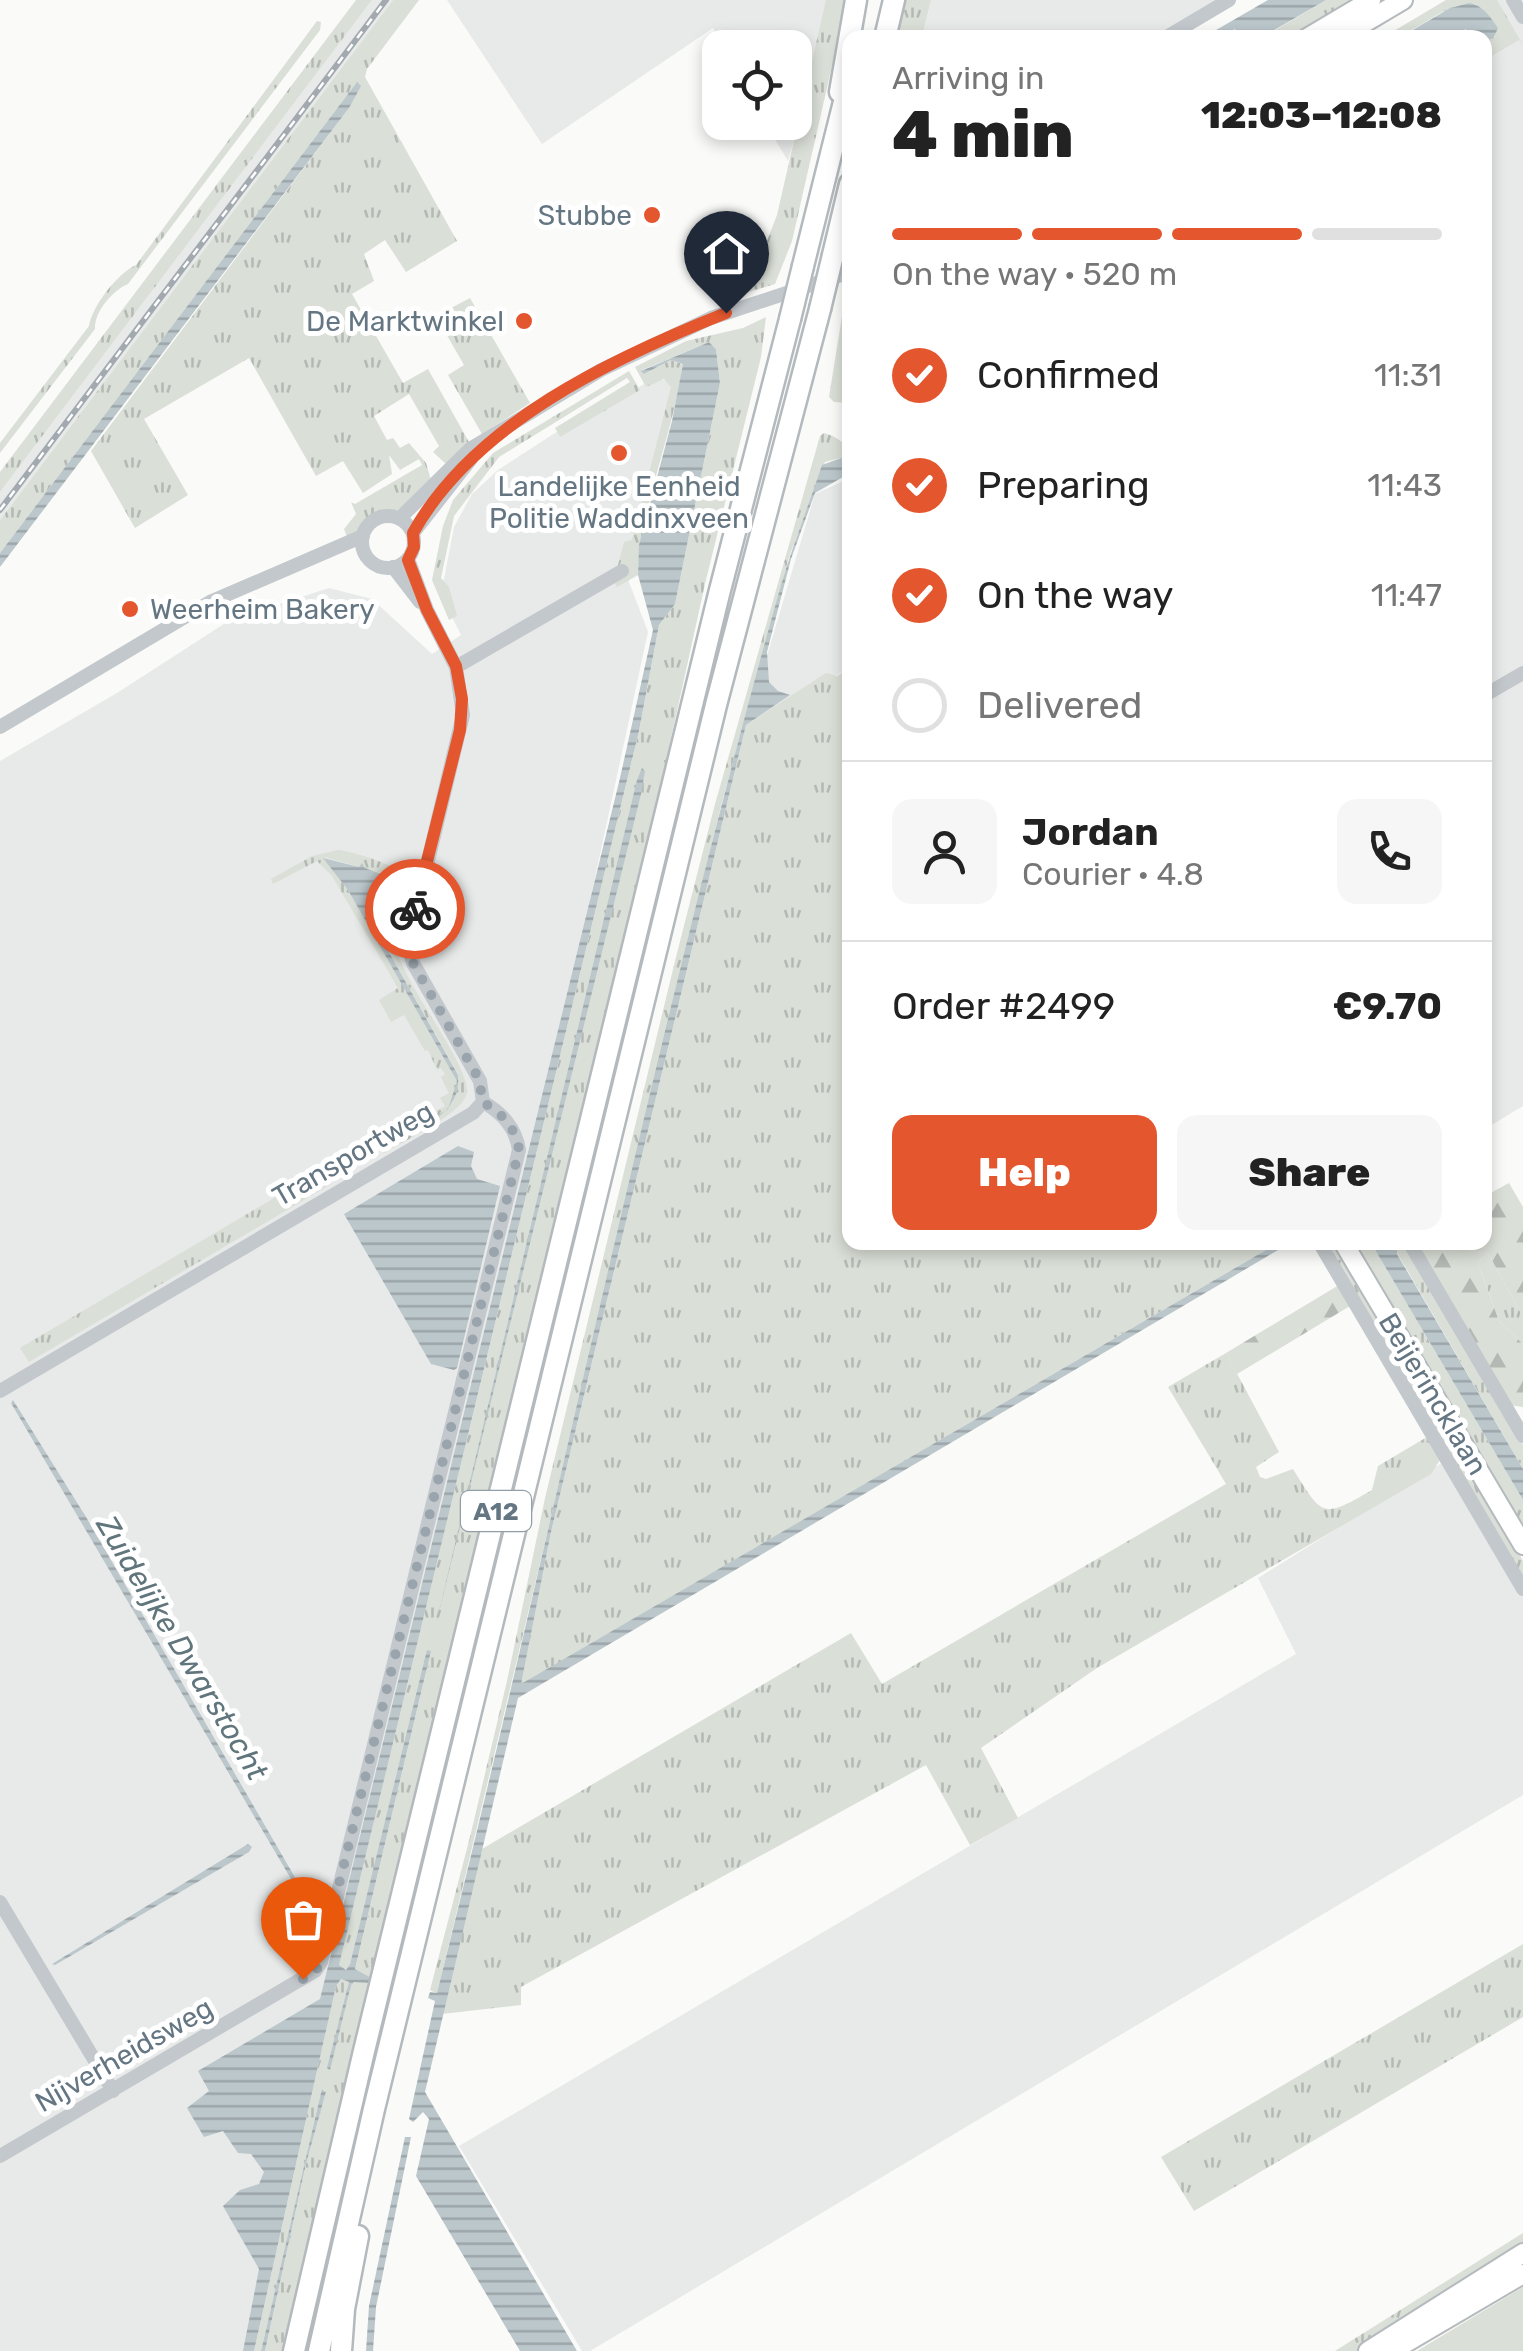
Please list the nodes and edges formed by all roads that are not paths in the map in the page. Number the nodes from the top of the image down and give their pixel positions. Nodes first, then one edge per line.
1 (856, 0) edge
2 (870, 0) edge
3 (894, 0) edge
4 (1229, 0) edge
5 (1371, 0) edge
6 (1403, 0) edge
7 (1513, 0) edge
8 (1523, 17) edge
9 (851, 30) edge
10 (862, 30) edge
11 (887, 30) edge
12 (1178, 30) edge
13 (1320, 30) edge
14 (1352, 30) edge
15 (842, 81) edge
16 (842, 110) edge
17 (826, 173) junction
18 (842, 218) edge
19 (842, 275) edge
20 (490, 438) junction
21 (400, 518) junction
22 (413, 533) junction
23 (363, 536) junction
24 (365, 553) junction
25 (318, 558) junction
26 (408, 560) junction
27 (392, 568) junction
28 (622, 571) dead end
29 (427, 610) junction
30 (456, 666) junction
31 (1523, 673) edge
32 (1492, 692) edge
33 (0, 727) edge
34 (482, 1102) junction
35 (1324, 1250) edge
36 (1349, 1250) edge
37 (1413, 1250) edge
38 (0, 1391) edge
39 (1523, 1436) edge
40 (1523, 1544) edge
41 (1523, 1589) edge
42 (0, 1902) edge
43 (395, 2022) junction
44 (113, 2090) junction
45 (0, 2156) edge
46 (1523, 2253) edge
47 (1523, 2274) edge
48 (294, 2351) edge
49 (318, 2351) edge
50 (341, 2351) edge
51 (1368, 2351) edge
52 (1392, 2351) edge

1 - 9 highway, A12
2 - 10 highway
3 - 11 highway
4 - 12 street
5 - 13 main road
6 - 14 main road
7 - 8 street
15 - 17 highway, A12
16 - 17 highway, A12
17 - 48 highway, A12, bridge
18 - 43 highway, A12, bridge
19 - 20 street
20 - 21 street
20 - 22 street
21 - 22 street
21 - 23 street
22 - 26 street
23 - 24 street
23 - 25 street
24 - 25 street
24 - 27 street
25 - 33 street
26 - 27 street
26 - 29 street
27 - 29 street
28 - 30 street
29 - 30 street
30 - 34 street
31 - 32 street
34 - 38 street, Transportweg
34 - 44 street, Nijverheidsweg
35 - 41 street
36 - 40 main road, Beijerincklaan
37 - 39 street
42 - 44 street
43 - 49 highway, A12
43 - 50 highway, A12
44 - 45 street, Nijverheidsweg
46 - 51 main road
47 - 52 main road

